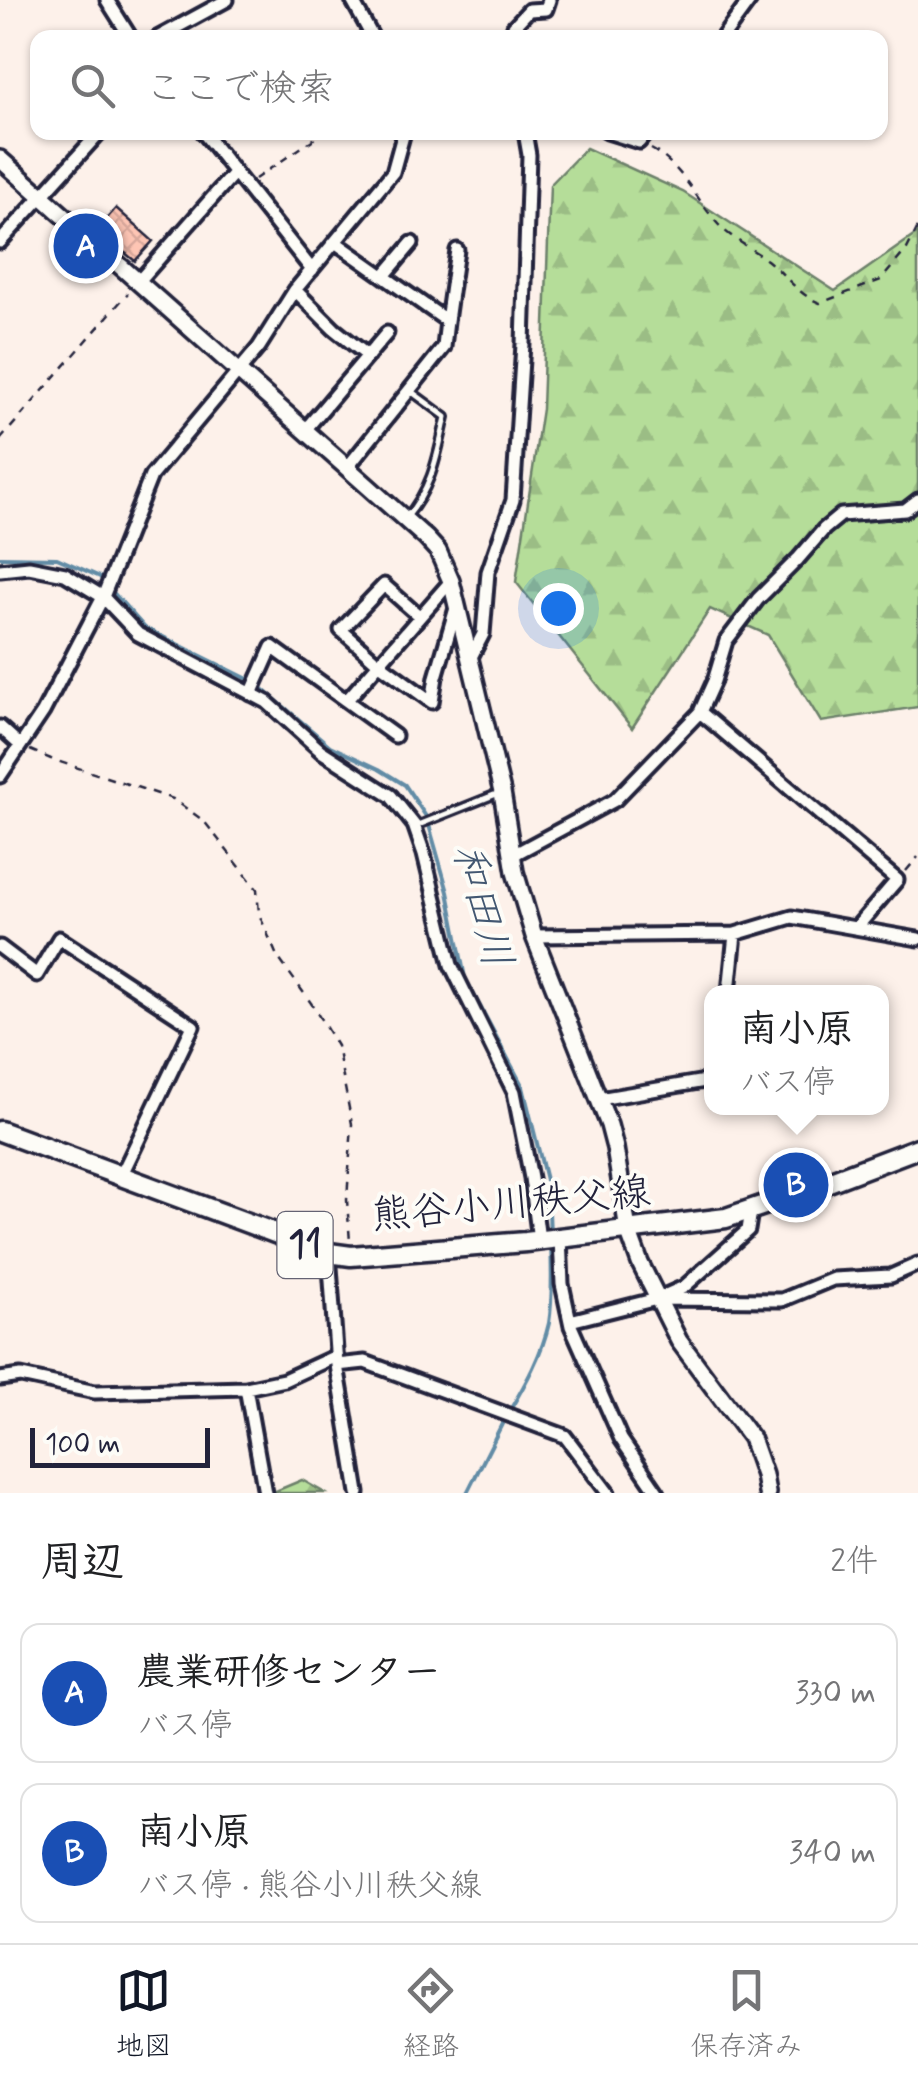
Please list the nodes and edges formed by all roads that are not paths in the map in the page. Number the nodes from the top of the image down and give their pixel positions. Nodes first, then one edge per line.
1 (107, 0) edge
2 (227, 0) edge
3 (352, 0) edge
4 (549, 0) edge
5 (750, 0) edge
6 (127, 30) edge
7 (172, 30) edge
8 (369, 30) edge
9 (513, 30) edge
10 (728, 30) edge
11 (93, 140) edge
12 (208, 140) edge
13 (402, 140) edge
14 (526, 140) edge
15 (0, 159) edge
16 (234, 174) junction
17 (42, 196) junction
18 (0, 242) edge
19 (335, 242) junction
20 (412, 243) dead end
21 (457, 250) dead end
22 (312, 270) junction
23 (384, 276) junction
24 (139, 281) junction
25 (295, 290) junction
26 (448, 321) junction
27 (387, 334) dead end
28 (368, 356) junction
29 (238, 373) junction
30 (410, 390) junction
31 (305, 430) junction
32 (347, 468) junction
33 (918, 500) edge
34 (405, 519) junction
35 (0, 570) edge
36 (451, 582) junction
37 (103, 597) junction
38 (456, 608) junction
39 (419, 616) junction
40 (470, 659) junction
41 (378, 662) junction
42 (250, 694) junction
43 (346, 700) junction
44 (700, 712) junction
45 (0, 727) edge
46 (395, 736) dead end
47 (20, 745) junction
48 (0, 776) edge
49 (502, 792) junction
50 (414, 827) junction
51 (513, 855) junction
52 (856, 928) junction
53 (735, 934) junction
54 (534, 936) junction
55 (918, 939) edge
56 (0, 948) edge
57 (730, 985) edge
58 (704, 1081) edge
59 (599, 1099) junction
60 (0, 1131) edge
61 (918, 1148) edge
62 (121, 1176) junction
63 (750, 1210) junction
64 (628, 1230) junction
65 (560, 1238) junction
66 (539, 1240) junction
67 (329, 1253) junction
68 (918, 1264) edge
69 (656, 1300) junction
70 (570, 1322) junction
71 (337, 1361) junction
72 (0, 1378) edge
73 (246, 1388) junction
74 (265, 1493) edge
75 (358, 1493) edge
76 (608, 1493) edge
77 (658, 1493) edge
78 (767, 1493) edge

1 - 6 street
2 - 7 street
3 - 8 street
4 - 9 street
5 - 10 street
11 - 17 street
12 - 16 street
13 - 19 street
14 - 40 street
15 - 17 street
16 - 22 street
16 - 24 street
17 - 18 street
17 - 24 street
19 - 22 street
19 - 23 street
20 - 23 street
21 - 26 street
22 - 25 street
23 - 26 street
24 - 29 street
25 - 28 street
25 - 29 street
26 - 30 street
27 - 28 street
28 - 31 street
29 - 31 street
29 - 37 street
30 - 32 street
30 - 34 lane
31 - 32 street
32 - 34 street
33 - 44 street
34 - 36 street
35 - 37 street
36 - 38 street
36 - 39 street
37 - 42 street
37 - 47 street
38 - 40 street
38 - 41 street
39 - 41 street
39 - 41 street
40 - 49 street
41 - 43 street
42 - 43 street
42 - 50 street
43 - 46 street
44 - 51 street
44 - 52 street
45 - 47 street
47 - 48 street
49 - 50 lane
49 - 51 street
50 - 66 street
51 - 54 street
52 - 53 street
52 - 55 street
53 - 54 street
53 - 57 street
54 - 59 street
56 - 62 street
58 - 59 street
59 - 64 street
60 - 62 main road, 熊谷小川秩父線 / 11
61 - 63 main road, 熊谷小川秩父線 / 11
62 - 67 main road, 熊谷小川秩父線 / 11
63 - 64 main road, 熊谷小川秩父線 / 11
63 - 69 street
64 - 65 main road, 熊谷小川秩父線 / 11
64 - 69 street
65 - 66 main road, 熊谷小川秩父線 / 11
65 - 70 street
66 - 67 main road, 熊谷小川秩父線 / 11
67 - 71 street
68 - 69 street
69 - 70 street
69 - 78 street
70 - 77 street
71 - 73 street
71 - 75 street
71 - 76 street
72 - 73 street
73 - 74 street

